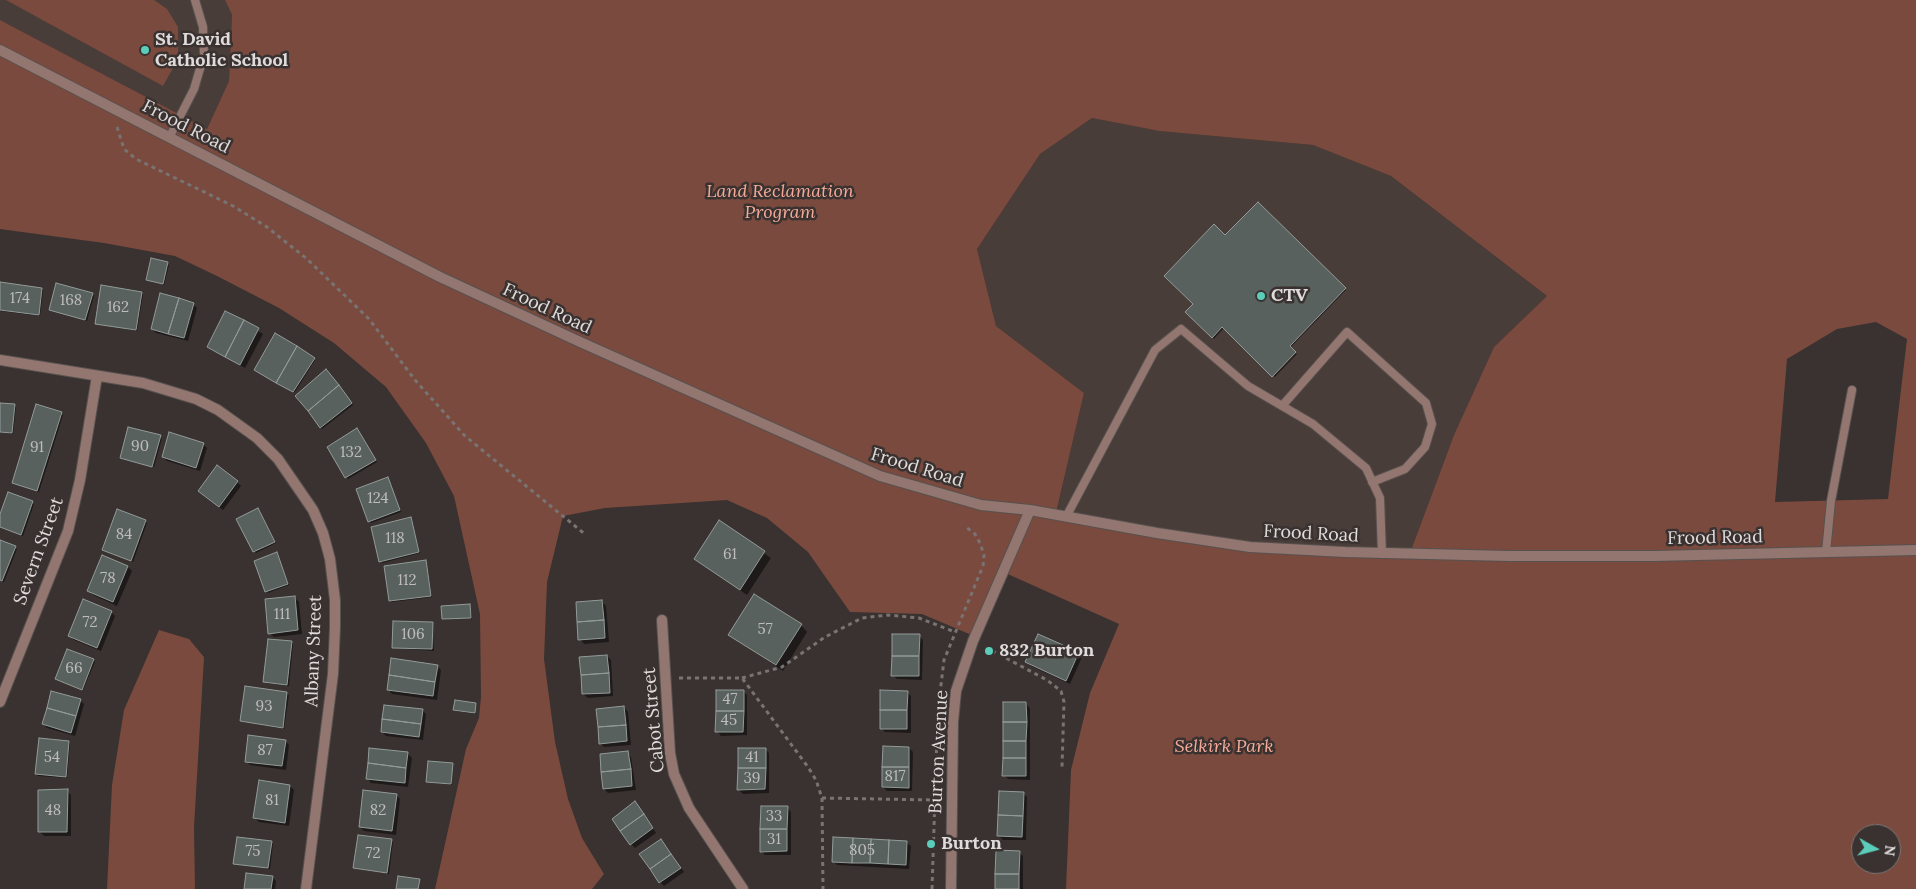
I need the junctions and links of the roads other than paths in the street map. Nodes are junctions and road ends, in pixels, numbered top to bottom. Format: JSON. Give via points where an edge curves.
{"nodes":[{"id":1,"x":195,"y":0,"type":"edge"},
{"id":2,"x":0,"y":50,"type":"edge"},
{"id":3,"x":170,"y":136,"type":"junction"},
{"id":4,"x":0,"y":360,"type":"edge"},
{"id":5,"x":97,"y":376,"type":"junction"},
{"id":6,"x":1852,"y":390,"type":"dead end"},
{"id":7,"x":1282,"y":406,"type":"junction"},
{"id":8,"x":1372,"y":482,"type":"junction"},
{"id":9,"x":1030,"y":510,"type":"junction"},
{"id":10,"x":1066,"y":517,"type":"junction"},
{"id":11,"x":1916,"y":550,"type":"edge"},
{"id":12,"x":1826,"y":552,"type":"junction"},
{"id":13,"x":1382,"y":554,"type":"junction"},
{"id":14,"x":662,"y":620,"type":"dead end"},
{"id":15,"x":0,"y":702,"type":"edge"},
{"id":16,"x":737,"y":887,"type":"edge"},
{"id":17,"x":306,"y":889,"type":"edge"},
{"id":18,"x":951,"y":889,"type":"edge"}],
"edges":[{"from":1,"to":3,"type":"lane","via":[[203,27],[204,55],[194,89]]},
{"from":2,"to":3,"type":"street","name":"Frood Road"},
{"from":3,"to":9,"type":"street","name":"Frood Road","via":[[440,277],[824,453],[880,476],[981,505]]},
{"from":4,"to":5,"type":"street","name":"Albany Street"},
{"from":5,"to":15,"type":"street","name":"Severn Street","via":[[68,531]]},
{"from":5,"to":17,"type":"street","name":"Albany Street","via":[[171,390],[211,406],[240,424],[287,471],[313,510],[323,533],[335,600],[333,674]]},
{"from":6,"to":12,"type":"lane","via":[[1831,501]]},
{"from":7,"to":8,"type":"lane","via":[[1313,424],[1351,455],[1366,468]]},
{"from":7,"to":8,"type":"lane","via":[[1347,332],[1426,404],[1432,424],[1425,447],[1404,469]]},
{"from":7,"to":10,"type":"lane","via":[[1248,386],[1181,328],[1155,350]]},
{"from":8,"to":13,"type":"lane","via":[[1380,498]]},
{"from":9,"to":10,"type":"street","name":"Frood Road"},
{"from":9,"to":18,"type":"street","name":"Burton Avenue","via":[[973,641],[955,698]]},
{"from":10,"to":13,"type":"street","name":"Frood Road","via":[[1250,547]]},
{"from":11,"to":12,"type":"street","name":"Frood Road"},
{"from":12,"to":13,"type":"street","name":"Frood Road","via":[[1586,556]]},
{"from":14,"to":16,"type":"street","name":"Cabot Street","via":[[674,774],[689,808]]}]}
